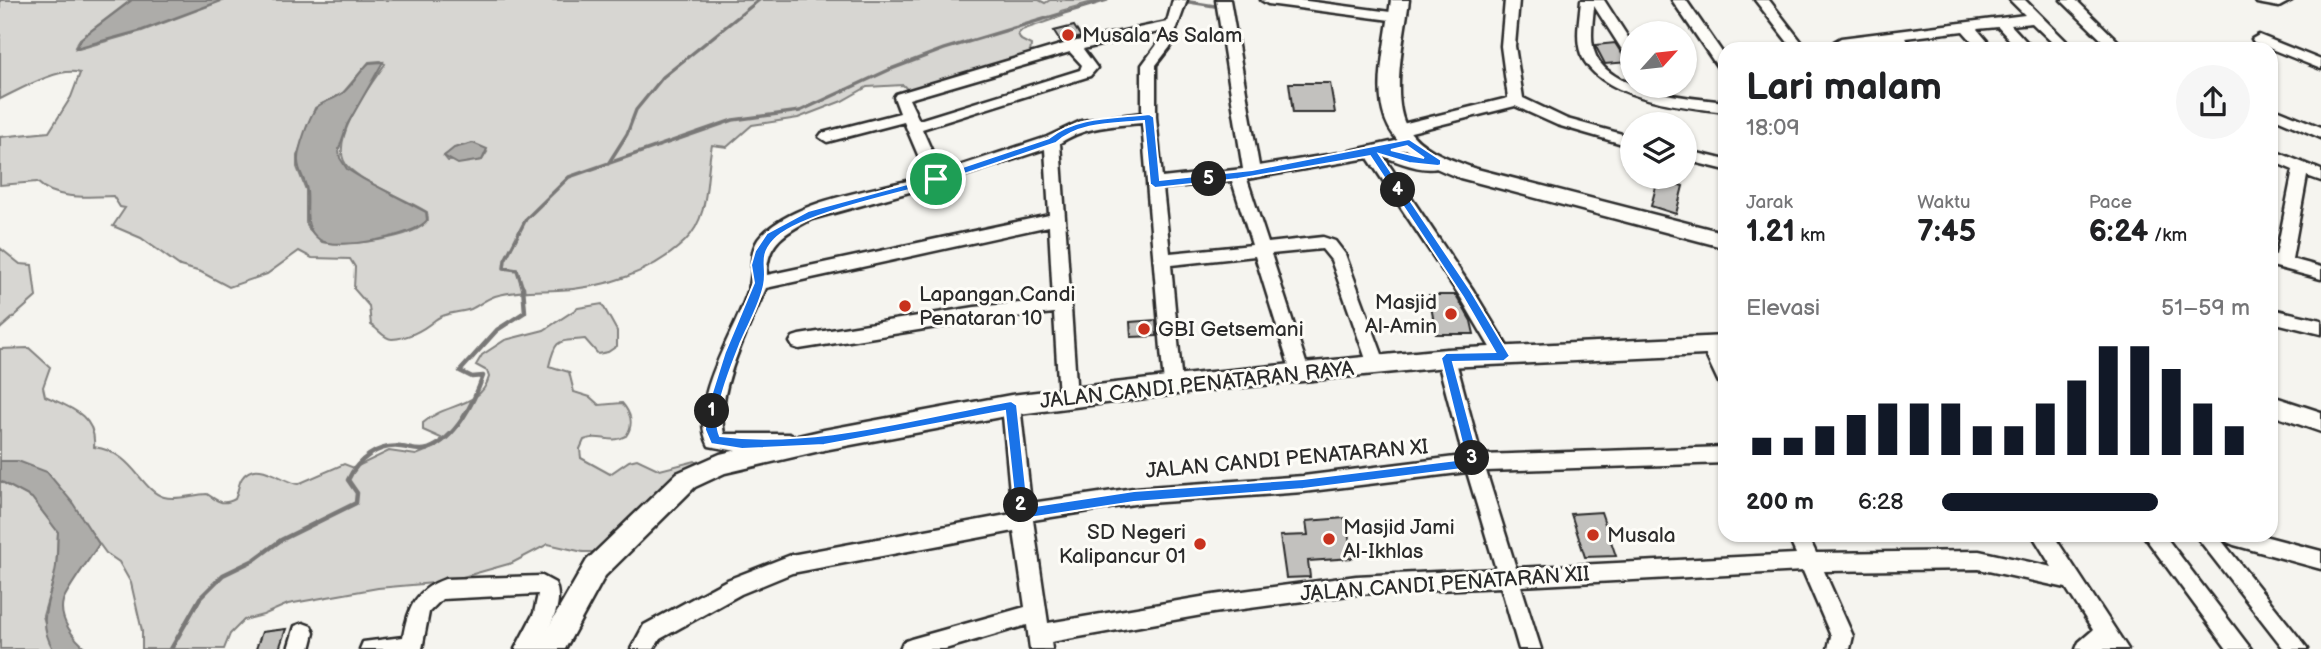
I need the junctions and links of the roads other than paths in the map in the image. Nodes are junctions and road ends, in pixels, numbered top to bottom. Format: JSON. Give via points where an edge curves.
{"nodes":[{"id":1,"x":1268,"y":0,"type":"edge"},
{"id":2,"x":1274,"y":0,"type":"edge"},
{"id":3,"x":1512,"y":0,"type":"edge"},
{"id":4,"x":1588,"y":0,"type":"edge"},
{"id":5,"x":1597,"y":0,"type":"edge"},
{"id":6,"x":1679,"y":0,"type":"edge"},
{"id":7,"x":1762,"y":0,"type":"edge"},
{"id":8,"x":2017,"y":0,"type":"edge"},
{"id":9,"x":2068,"y":0,"type":"edge"},
{"id":10,"x":2262,"y":0,"type":"edge"},
{"id":11,"x":2285,"y":0,"type":"edge"},
{"id":12,"x":1179,"y":2,"type":"edge"},
{"id":13,"x":1223,"y":5,"type":"edge"},
{"id":14,"x":1399,"y":9,"type":"edge"},
{"id":15,"x":2036,"y":18,"type":"junction"},
{"id":16,"x":2000,"y":21,"type":"junction"},
{"id":17,"x":1965,"y":24,"type":"junction"},
{"id":18,"x":1173,"y":25,"type":"junction"},
{"id":19,"x":1898,"y":34,"type":"junction"},
{"id":20,"x":1620,"y":36,"type":"edge"},
{"id":21,"x":2259,"y":38,"type":"dead end"},
{"id":22,"x":1795,"y":42,"type":"edge"},
{"id":23,"x":1841,"y":42,"type":"dead end"},
{"id":24,"x":1903,"y":42,"type":"edge"},
{"id":25,"x":1981,"y":42,"type":"edge"},
{"id":26,"x":2020,"y":42,"type":"edge"},
{"id":27,"x":2060,"y":42,"type":"edge"},
{"id":28,"x":2112,"y":42,"type":"edge"},
{"id":29,"x":2268,"y":42,"type":"edge"},
{"id":30,"x":1072,"y":46,"type":"junction"},
{"id":31,"x":2278,"y":46,"type":"edge"},
{"id":32,"x":1718,"y":57,"type":"edge"},
{"id":33,"x":2321,"y":65,"type":"edge"},
{"id":34,"x":1620,"y":82,"type":"edge"},
{"id":35,"x":1686,"y":98,"type":"edge"},
{"id":36,"x":1516,"y":101,"type":"junction"},
{"id":37,"x":1718,"y":105,"type":"edge"},
{"id":38,"x":2278,"y":115,"type":"edge"},
{"id":39,"x":1149,"y":117,"type":"junction"},
{"id":40,"x":911,"y":122,"type":"junction"},
{"id":41,"x":2321,"y":133,"type":"edge"},
{"id":42,"x":1404,"y":136,"type":"junction"},
{"id":43,"x":828,"y":137,"type":"dead end"},
{"id":44,"x":1620,"y":138,"type":"edge"},
{"id":45,"x":1052,"y":141,"type":"junction"},
{"id":46,"x":1376,"y":151,"type":"junction"},
{"id":47,"x":1697,"y":158,"type":"edge"},
{"id":48,"x":2278,"y":158,"type":"edge"},
{"id":49,"x":1438,"y":163,"type":"junction"},
{"id":50,"x":1718,"y":163,"type":"edge"},
{"id":51,"x":2301,"y":168,"type":"junction"},
{"id":52,"x":1245,"y":174,"type":"junction"},
{"id":53,"x":2321,"y":176,"type":"edge"},
{"id":54,"x":936,"y":179,"type":"junction"},
{"id":55,"x":1155,"y":184,"type":"junction"},
{"id":56,"x":1056,"y":219,"type":"junction"},
{"id":57,"x":1718,"y":239,"type":"edge"},
{"id":58,"x":1262,"y":250,"type":"junction"},
{"id":59,"x":2278,"y":257,"type":"edge"},
{"id":60,"x":1161,"y":260,"type":"junction"},
{"id":61,"x":2278,"y":261,"type":"edge"},
{"id":62,"x":2321,"y":273,"type":"edge"},
{"id":63,"x":759,"y":283,"type":"junction"},
{"id":64,"x":1060,"y":306,"type":"junction"},
{"id":65,"x":2278,"y":317,"type":"edge"},
{"id":66,"x":2321,"y":327,"type":"edge"},
{"id":67,"x":799,"y":342,"type":"dead end"},
{"id":68,"x":1718,"y":346,"type":"edge"},
{"id":69,"x":1504,"y":356,"type":"junction"},
{"id":70,"x":1446,"y":358,"type":"junction"},
{"id":71,"x":1377,"y":365,"type":"junction"},
{"id":72,"x":1300,"y":373,"type":"junction"},
{"id":73,"x":1173,"y":385,"type":"junction"},
{"id":74,"x":1068,"y":398,"type":"junction"},
{"id":75,"x":1011,"y":405,"type":"junction"},
{"id":76,"x":2278,"y":408,"type":"edge"},
{"id":77,"x":2321,"y":422,"type":"edge"},
{"id":78,"x":824,"y":440,"type":"junction"},
{"id":79,"x":1718,"y":455,"type":"edge"},
{"id":80,"x":1474,"y":463,"type":"junction"},
{"id":81,"x":1023,"y":517,"type":"junction"},
{"id":82,"x":1801,"y":542,"type":"edge"},
{"id":83,"x":2047,"y":542,"type":"edge"},
{"id":84,"x":2159,"y":542,"type":"edge"},
{"id":85,"x":2211,"y":542,"type":"edge"},
{"id":86,"x":2256,"y":542,"type":"edge"},
{"id":87,"x":2321,"y":560,"type":"edge"},
{"id":88,"x":1812,"y":562,"type":"junction"},
{"id":89,"x":1508,"y":579,"type":"junction"},
{"id":90,"x":2069,"y":580,"type":"junction"},
{"id":91,"x":1039,"y":632,"type":"edge"},
{"id":92,"x":2111,"y":641,"type":"edge"},
{"id":93,"x":411,"y":648,"type":"edge"},
{"id":94,"x":371,"y":649,"type":"edge"},
{"id":95,"x":526,"y":649,"type":"edge"},
{"id":96,"x":550,"y":649,"type":"edge"},
{"id":97,"x":642,"y":649,"type":"edge"},
{"id":98,"x":911,"y":649,"type":"edge"},
{"id":99,"x":1530,"y":649,"type":"edge"},
{"id":100,"x":1839,"y":649,"type":"edge"},
{"id":101,"x":2087,"y":649,"type":"edge"},
{"id":102,"x":2241,"y":649,"type":"edge"},
{"id":103,"x":2297,"y":649,"type":"edge"}],
"edges":[{"from":1,"to":2,"type":"street"},
{"from":2,"to":14,"type":"street"},
{"from":3,"to":36,"type":"street","via":[[1508,46]]},
{"from":4,"to":34,"type":"street","via":[[1586,47],[1592,62]]},
{"from":5,"to":20,"type":"street"},
{"from":6,"to":32,"type":"street"},
{"from":7,"to":22,"type":"street"},
{"from":8,"to":15,"type":"street"},
{"from":9,"to":28,"type":"street"},
{"from":10,"to":11,"type":"street"},
{"from":12,"to":18,"type":"street"},
{"from":13,"to":52,"type":"street"},
{"from":14,"to":42,"type":"main road","via":[[1391,115]]},
{"from":15,"to":16,"type":"street"},
{"from":15,"to":27,"type":"street"},
{"from":16,"to":17,"type":"street"},
{"from":16,"to":26,"type":"street"},
{"from":17,"to":19,"type":"street"},
{"from":17,"to":25,"type":"street"},
{"from":18,"to":30,"type":"street"},
{"from":18,"to":39,"type":"street","via":[[1149,65]]},
{"from":19,"to":23,"type":"street"},
{"from":19,"to":24,"type":"street"},
{"from":21,"to":29,"type":"street"},
{"from":30,"to":40,"type":"street","via":[[901,97]]},
{"from":30,"to":40,"type":"street","via":[[1089,64],[1085,73]]},
{"from":31,"to":33,"type":"street"},
{"from":35,"to":37,"type":"street"},
{"from":36,"to":42,"type":"street"},
{"from":36,"to":44,"type":"street","via":[[1562,122]]},
{"from":38,"to":41,"type":"street"},
{"from":39,"to":45,"type":"street","via":[[1084,124],[1063,131]]},
{"from":39,"to":55,"type":"street"},
{"from":40,"to":43,"type":"street"},
{"from":40,"to":54,"type":"street"},
{"from":42,"to":46,"type":"street"},
{"from":42,"to":49,"type":"main road"},
{"from":45,"to":54,"type":"street"},
{"from":45,"to":56,"type":"street"},
{"from":46,"to":49,"type":"street"},
{"from":46,"to":52,"type":"street"},
{"from":46,"to":69,"type":"street"},
{"from":47,"to":50,"type":"street"},
{"from":48,"to":51,"type":"street"},
{"from":49,"to":57,"type":"main road"},
{"from":51,"to":53,"type":"street"},
{"from":51,"to":59,"type":"street"},
{"from":52,"to":55,"type":"street"},
{"from":52,"to":58,"type":"street"},
{"from":54,"to":63,"type":"street","via":[[790,223],[771,235],[761,251]]},
{"from":55,"to":60,"type":"street"},
{"from":56,"to":63,"type":"street"},
{"from":56,"to":64,"type":"street"},
{"from":58,"to":60,"type":"street"},
{"from":58,"to":71,"type":"street","via":[[1329,245],[1339,258]]},
{"from":58,"to":72,"type":"street"},
{"from":60,"to":73,"type":"street"},
{"from":61,"to":62,"type":"street"},
{"from":63,"to":78,"type":"street","via":[[731,352],[712,412],[711,430],[716,441],[729,444]]},
{"from":64,"to":67,"type":"street","via":[[975,314]]},
{"from":64,"to":74,"type":"street"},
{"from":65,"to":66,"type":"street"},
{"from":68,"to":69,"type":"main road","name":"JALAN CANDI PENATARAN RAYA"},
{"from":69,"to":70,"type":"main road","name":"JALAN CANDI PENATARAN RAYA"},
{"from":70,"to":71,"type":"main road","name":"JALAN CANDI PENATARAN RAYA"},
{"from":70,"to":80,"type":"street"},
{"from":71,"to":72,"type":"main road","name":"JALAN CANDI PENATARAN RAYA"},
{"from":72,"to":73,"type":"main road","name":"JALAN CANDI PENATARAN RAYA"},
{"from":73,"to":74,"type":"main road","name":"JALAN CANDI PENATARAN RAYA"},
{"from":74,"to":75,"type":"main road","name":"JALAN CANDI PENATARAN RAYA"},
{"from":75,"to":78,"type":"main road","name":"JALAN CANDI PENATARAN RAYA"},
{"from":75,"to":81,"type":"street"},
{"from":76,"to":77,"type":"main road"},
{"from":78,"to":96,"type":"main road","name":"JALAN CANDI PENATARAN RAYA","via":[[720,464],[686,480],[596,568]]},
{"from":79,"to":80,"type":"street","name":"JALAN CANDI PENATARAN XI"},
{"from":80,"to":81,"type":"street","name":"JALAN CANDI PENATARAN XI","via":[[1303,484],[1134,496]]},
{"from":80,"to":89,"type":"street"},
{"from":81,"to":91,"type":"street"},
{"from":81,"to":97,"type":"street","name":"JALAN CANDI PENATARAN XI","via":[[791,564],[734,587],[652,632]]},
{"from":82,"to":88,"type":"street"},
{"from":83,"to":90,"type":"street"},
{"from":84,"to":102,"type":"street"},
{"from":85,"to":103,"type":"street"},
{"from":86,"to":87,"type":"street"},
{"from":88,"to":89,"type":"street","name":"JALAN CANDI PENATARAN XII"},
{"from":88,"to":90,"type":"street","name":"JALAN CANDI PENATARAN XII","via":[[1979,560]]},
{"from":88,"to":100,"type":"street","via":[[1842,636]]},
{"from":89,"to":91,"type":"street","name":"JALAN CANDI PENATARAN XII","via":[[1356,585]]},
{"from":89,"to":99,"type":"street"},
{"from":90,"to":92,"type":"street"},
{"from":91,"to":98,"type":"street","name":"JALAN CANDI PENATARAN XII"},
{"from":92,"to":101,"type":"street"},
{"from":93,"to":94,"type":"street"},
{"from":93,"to":95,"type":"street","via":[[421,602],[431,593],[445,588],[542,585],[549,598]]}]}
